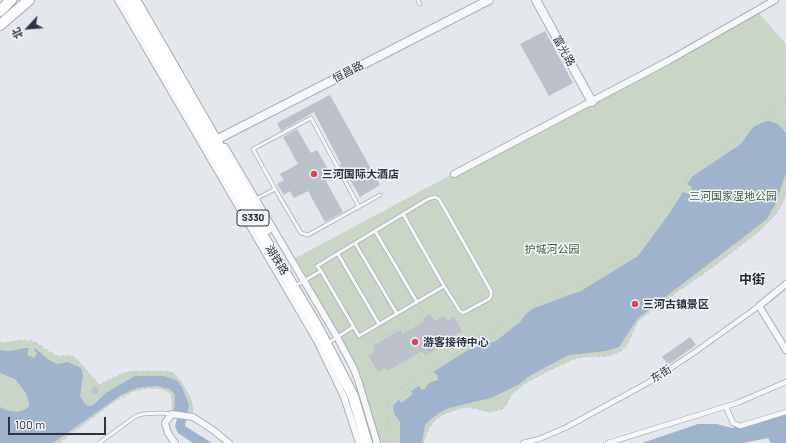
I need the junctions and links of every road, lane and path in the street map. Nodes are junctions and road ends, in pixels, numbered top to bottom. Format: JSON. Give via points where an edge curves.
{"nodes":[{"id":1,"x":11,"y":0,"type":"edge"},
{"id":2,"x":29,"y":0,"type":"edge"},
{"id":3,"x":118,"y":0,"type":"edge"},
{"id":4,"x":125,"y":0,"type":"edge"},
{"id":5,"x":135,"y":0,"type":"edge"},
{"id":6,"x":140,"y":0,"type":"edge"},
{"id":7,"x":418,"y":0,"type":"edge"},
{"id":8,"x":489,"y":0,"type":"edge"},
{"id":9,"x":536,"y":0,"type":"edge"},
{"id":10,"x":775,"y":0,"type":"edge"},
{"id":11,"x":420,"y":4,"type":"dead end"},
{"id":12,"x":0,"y":12,"type":"edge"},
{"id":13,"x":0,"y":25,"type":"edge"},
{"id":14,"x":786,"y":98,"type":"edge"},
{"id":15,"x":592,"y":102,"type":"junction"},
{"id":16,"x":768,"y":113,"type":"junction"},
{"id":17,"x":786,"y":125,"type":"edge"},
{"id":18,"x":215,"y":141,"type":"junction"},
{"id":19,"x":454,"y":174,"type":"dead end"},
{"id":20,"x":275,"y":189,"type":"junction"},
{"id":21,"x":786,"y":189,"type":"edge"},
{"id":22,"x":380,"y":195,"type":"dead end"},
{"id":23,"x":254,"y":200,"type":"junction"},
{"id":24,"x":359,"y":207,"type":"junction"},
{"id":25,"x":403,"y":214,"type":"junction"},
{"id":26,"x":375,"y":231,"type":"junction"},
{"id":27,"x":354,"y":243,"type":"junction"},
{"id":28,"x":338,"y":254,"type":"junction"},
{"id":29,"x":321,"y":271,"type":"junction"},
{"id":30,"x":299,"y":284,"type":"junction"},
{"id":31,"x":786,"y":284,"type":"edge"},
{"id":32,"x":444,"y":286,"type":"junction"},
{"id":33,"x":416,"y":302,"type":"junction"},
{"id":34,"x":760,"y":306,"type":"junction"},
{"id":35,"x":397,"y":314,"type":"junction"},
{"id":36,"x":379,"y":324,"type":"junction"},
{"id":37,"x":403,"y":325,"type":"junction"},
{"id":38,"x":353,"y":327,"type":"junction"},
{"id":39,"x":366,"y":332,"type":"junction"},
{"id":40,"x":386,"y":335,"type":"junction"},
{"id":41,"x":331,"y":341,"type":"junction"},
{"id":42,"x":0,"y":343,"type":"edge"},
{"id":43,"x":786,"y":350,"type":"edge"},
{"id":44,"x":428,"y":371,"type":"junction"},
{"id":45,"x":412,"y":381,"type":"junction"},
{"id":46,"x":786,"y":382,"type":"edge"},
{"id":47,"x":726,"y":407,"type":"junction"},
{"id":48,"x":786,"y":412,"type":"edge"},
{"id":49,"x":172,"y":414,"type":"junction"},
{"id":50,"x":192,"y":417,"type":"junction"},
{"id":51,"x":59,"y":443,"type":"edge"},
{"id":52,"x":99,"y":443,"type":"edge"},
{"id":53,"x":175,"y":443,"type":"edge"},
{"id":54,"x":229,"y":443,"type":"edge"},
{"id":55,"x":359,"y":443,"type":"edge"},
{"id":56,"x":367,"y":443,"type":"edge"},
{"id":57,"x":372,"y":443,"type":"edge"},
{"id":58,"x":377,"y":443,"type":"edge"},
{"id":59,"x":391,"y":443,"type":"edge"},
{"id":60,"x":423,"y":443,"type":"edge"},
{"id":61,"x":523,"y":443,"type":"edge"},
{"id":62,"x":608,"y":443,"type":"edge"}],
"edges":[{"from":1,"to":12,"type":"main road"},
{"from":2,"to":13,"type":"main road"},
{"from":3,"to":55,"type":"street","via":[[317,342],[344,397]]},
{"from":4,"to":18,"type":"main road","name":"湖铁路","number":"S330"},
{"from":5,"to":18,"type":"main road","name":"湖铁路","number":"S330"},
{"from":6,"to":18,"type":"street"},
{"from":7,"to":11,"type":"lane"},
{"from":8,"to":18,"type":"street","name":"恒昌路"},
{"from":9,"to":15,"type":"street","name":"富光路"},
{"from":10,"to":15,"type":"street"},
{"from":14,"to":16,"type":"path"},
{"from":15,"to":19,"type":"street"},
{"from":16,"to":17,"type":"path"},
{"from":16,"to":44,"type":"path","via":[[694,170],[629,255],[541,300]]},
{"from":18,"to":23,"type":"main road","name":"湖铁路","number":"S330"},
{"from":18,"to":30,"type":"main road","name":"湖铁路","number":"S330"},
{"from":20,"to":23,"type":"lane"},
{"from":20,"to":24,"type":"lane","via":[[301,233],[306,235]]},
{"from":20,"to":24,"type":"lane","via":[[253,149],[312,118]]},
{"from":21,"to":60,"type":"path","via":[[781,207],[767,224],[638,321],[623,350],[608,356],[574,359],[550,370],[526,382],[512,394],[502,409],[490,412],[468,407],[444,414],[429,428]]},
{"from":22,"to":24,"type":"lane"},
{"from":23,"to":30,"type":"main road","name":"湖铁路","number":"S330"},
{"from":25,"to":26,"type":"lane"},
{"from":25,"to":32,"type":"lane"},
{"from":25,"to":32,"type":"lane","via":[[431,197],[439,199],[491,296],[463,313]]},
{"from":26,"to":27,"type":"lane"},
{"from":26,"to":33,"type":"lane"},
{"from":27,"to":28,"type":"lane"},
{"from":27,"to":35,"type":"lane"},
{"from":28,"to":29,"type":"lane","via":[[317,266]]},
{"from":28,"to":36,"type":"lane"},
{"from":29,"to":30,"type":"lane"},
{"from":29,"to":38,"type":"lane"},
{"from":30,"to":41,"type":"main road","name":"湖铁路","number":"S330"},
{"from":31,"to":34,"type":"street","name":"东街"},
{"from":32,"to":33,"type":"lane"},
{"from":33,"to":35,"type":"lane"},
{"from":33,"to":37,"type":"path","via":[[424,314]]},
{"from":34,"to":43,"type":"street"},
{"from":34,"to":61,"type":"street","name":"东街","via":[[653,380],[566,428]]},
{"from":35,"to":36,"type":"lane"},
{"from":35,"to":37,"type":"path"},
{"from":36,"to":39,"type":"lane"},
{"from":36,"to":40,"type":"path"},
{"from":37,"to":40,"type":"path"},
{"from":37,"to":44,"type":"path"},
{"from":38,"to":39,"type":"lane","via":[[359,336]]},
{"from":38,"to":41,"type":"lane"},
{"from":39,"to":40,"type":"path","via":[[372,343]]},
{"from":40,"to":45,"type":"path"},
{"from":41,"to":56,"type":"main road","name":"湖铁路","number":"S330","via":[[353,396]]},
{"from":41,"to":57,"type":"main road","name":"湖铁路","number":"S330","via":[[355,385]]},
{"from":41,"to":58,"type":"street","via":[[359,383]]},
{"from":42,"to":50,"type":"path","via":[[30,340],[55,356],[73,356],[100,385],[133,371],[168,371],[176,375],[191,399]]},
{"from":44,"to":45,"type":"path"},
{"from":45,"to":59,"type":"path","via":[[394,393],[390,399],[387,409]]},
{"from":46,"to":47,"type":"street"},
{"from":47,"to":48,"type":"street","via":[[734,424],[740,426]]},
{"from":47,"to":62,"type":"street"},
{"from":49,"to":50,"type":"street"},
{"from":49,"to":51,"type":"path","via":[[170,393],[158,388],[141,389],[119,398]]},
{"from":49,"to":52,"type":"lane","via":[[136,416]]},
{"from":49,"to":53,"type":"street","via":[[165,423]]},
{"from":50,"to":54,"type":"street"}]}
